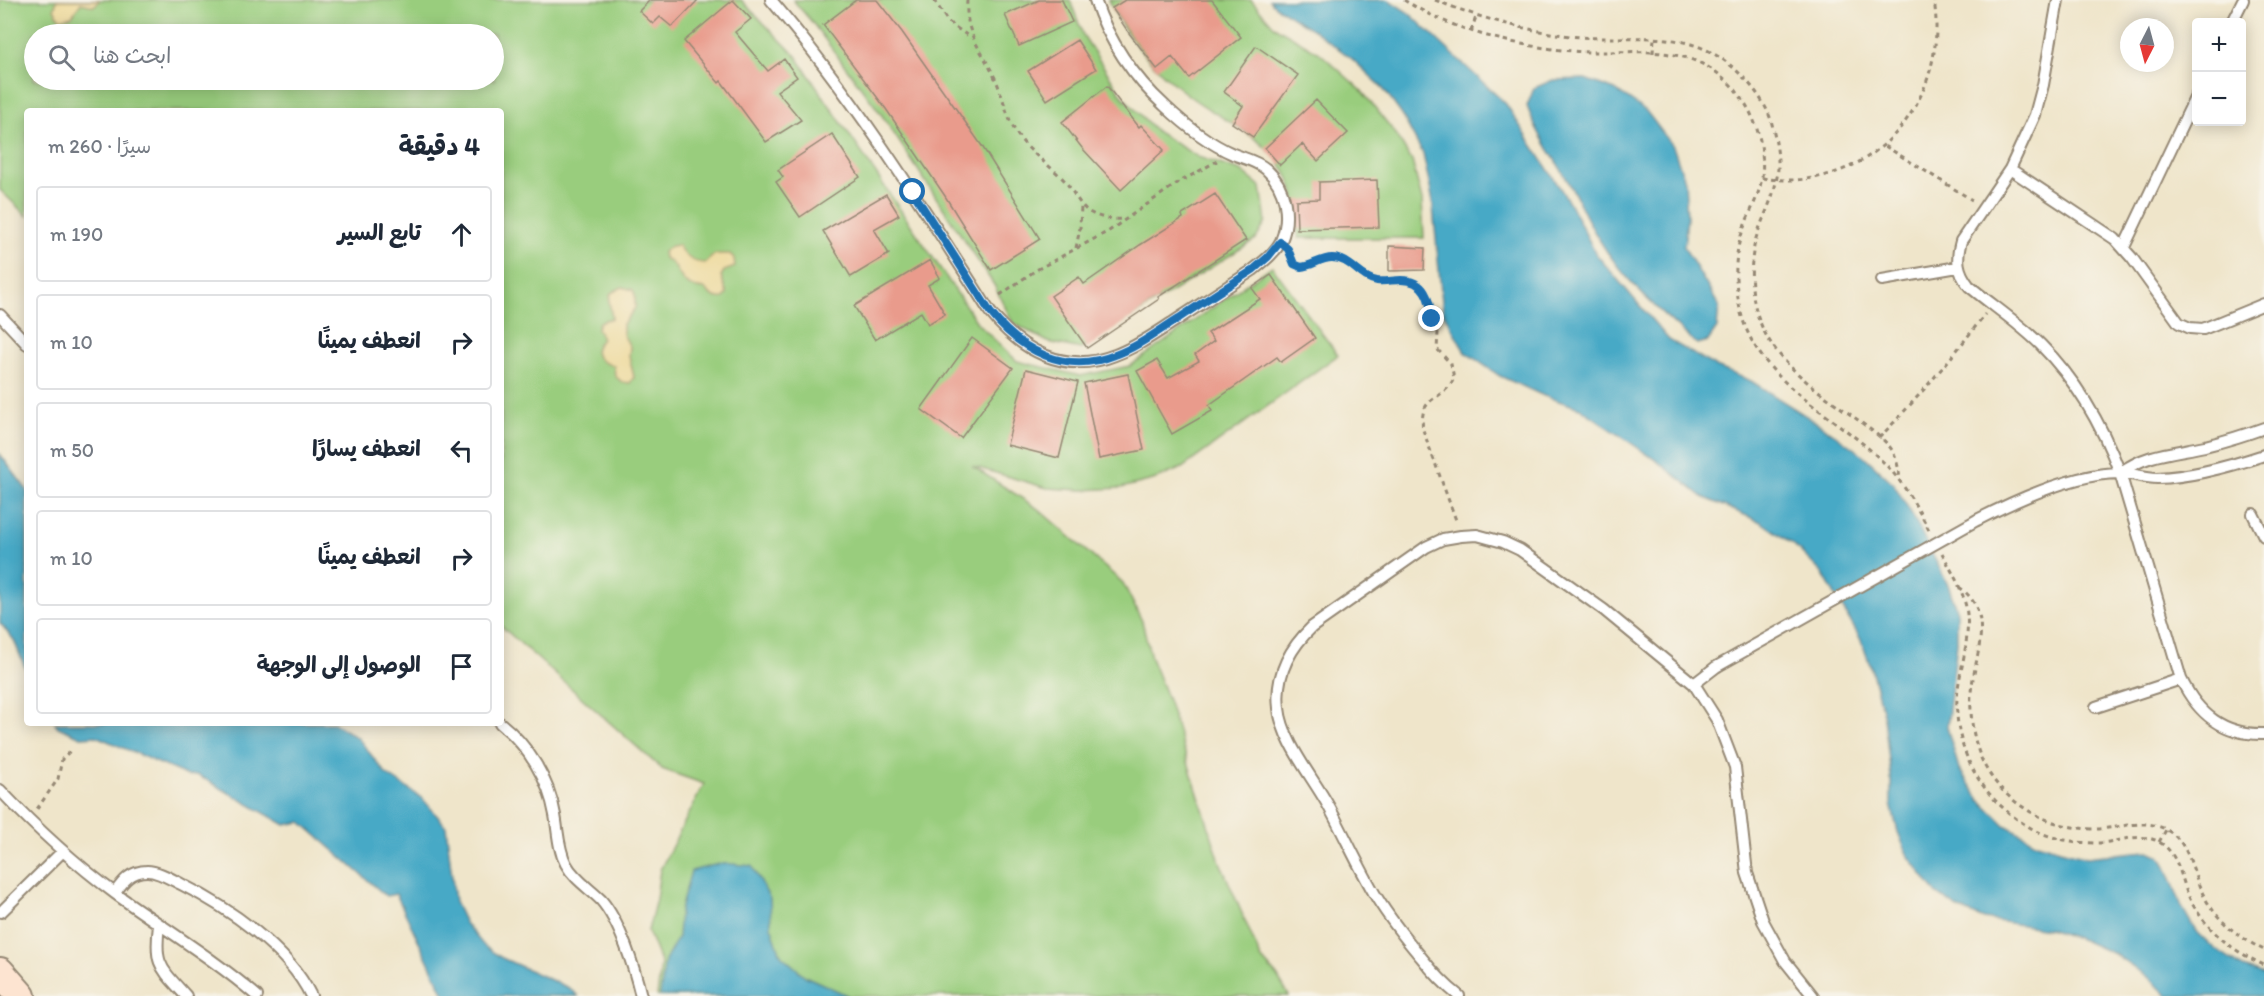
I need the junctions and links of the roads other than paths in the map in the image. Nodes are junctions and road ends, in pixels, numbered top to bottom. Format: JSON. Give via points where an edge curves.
{"nodes":[{"id":1,"x":771,"y":0,"type":"edge"},
{"id":2,"x":1095,"y":0,"type":"edge"},
{"id":3,"x":2058,"y":0,"type":"edge"},
{"id":4,"x":2243,"y":0,"type":"edge"},
{"id":5,"x":2234,"y":18,"type":"edge"},
{"id":6,"x":2192,"y":104,"type":"edge"},
{"id":7,"x":2010,"y":170,"type":"junction"},
{"id":8,"x":2124,"y":248,"type":"junction"},
{"id":9,"x":1958,"y":267,"type":"junction"},
{"id":10,"x":1882,"y":280,"type":"dead end"},
{"id":11,"x":2264,"y":304,"type":"edge"},
{"id":12,"x":0,"y":315,"type":"edge"},
{"id":13,"x":24,"y":341,"type":"edge"},
{"id":14,"x":2264,"y":428,"type":"edge"},
{"id":15,"x":2264,"y":455,"type":"edge"},
{"id":16,"x":2120,"y":473,"type":"junction"},
{"id":17,"x":2253,"y":514,"type":"dead end"},
{"id":18,"x":2264,"y":536,"type":"edge"},
{"id":19,"x":2181,"y":679,"type":"junction"},
{"id":20,"x":1694,"y":684,"type":"junction"},
{"id":21,"x":2096,"y":707,"type":"dead end"},
{"id":22,"x":503,"y":726,"type":"edge"},
{"id":23,"x":2264,"y":734,"type":"edge"},
{"id":24,"x":0,"y":790,"type":"edge"},
{"id":25,"x":62,"y":852,"type":"junction"},
{"id":26,"x":115,"y":893,"type":"junction"},
{"id":27,"x":1,"y":912,"type":"edge"},
{"id":28,"x":159,"y":925,"type":"junction"},
{"id":29,"x":0,"y":972,"type":"edge"},
{"id":30,"x":21,"y":996,"type":"edge"},
{"id":31,"x":186,"y":996,"type":"edge"},
{"id":32,"x":257,"y":996,"type":"edge"},
{"id":33,"x":311,"y":996,"type":"edge"},
{"id":34,"x":641,"y":996,"type":"edge"},
{"id":35,"x":1459,"y":996,"type":"edge"},
{"id":36,"x":1813,"y":996,"type":"edge"}],
"edges":[{"from":1,"to":2,"type":"lane","via":[[856,109],[1004,330],[1044,356],[1090,361],[1135,346],[1253,270],[1280,242],[1286,223],[1286,203],[1266,169],[1231,153],[1165,106],[1115,44]]},
{"from":3,"to":7,"type":"lane","via":[[2035,115]]},
{"from":4,"to":5,"type":"lane"},
{"from":6,"to":8,"type":"lane"},
{"from":7,"to":8,"type":"lane","via":[[2106,231]]},
{"from":7,"to":9,"type":"lane","via":[[1962,241]]},
{"from":8,"to":11,"type":"lane","via":[[2179,322],[2190,328],[2210,327]]},
{"from":9,"to":10,"type":"lane"},
{"from":9,"to":16,"type":"lane","via":[[1969,286],[2040,344],[2061,367],[2096,417]]},
{"from":12,"to":13,"type":"lane"},
{"from":14,"to":16,"type":"lane","via":[[2149,456]]},
{"from":15,"to":16,"type":"lane","via":[[2169,477]]},
{"from":16,"to":19,"type":"lane"},
{"from":16,"to":20,"type":"lane","bridge":true,"via":[[2047,489],[2011,503]]},
{"from":17,"to":18,"type":"lane"},
{"from":19,"to":21,"type":"lane"},
{"from":19,"to":23,"type":"lane","via":[[2202,712],[2218,724]]},
{"from":20,"to":35,"type":"lane","via":[[1604,610],[1520,550],[1490,537],[1461,536],[1426,547],[1299,639],[1287,657],[1278,691],[1279,709],[1290,741],[1376,897],[1410,944]]},
{"from":20,"to":36,"type":"lane","via":[[1717,720],[1735,767],[1747,873],[1763,921],[1785,962]]},
{"from":22,"to":34,"type":"lane","via":[[528,752],[545,781],[566,864],[614,918]]},
{"from":24,"to":25,"type":"lane"},
{"from":25,"to":26,"type":"lane"},
{"from":25,"to":27,"type":"lane"},
{"from":26,"to":28,"type":"lane"},
{"from":26,"to":33,"type":"lane","via":[[134,873],[148,871],[202,895],[274,949],[304,982]]},
{"from":28,"to":31,"type":"lane","via":[[159,964]]},
{"from":28,"to":32,"type":"lane"},
{"from":29,"to":30,"type":"street"}]}
